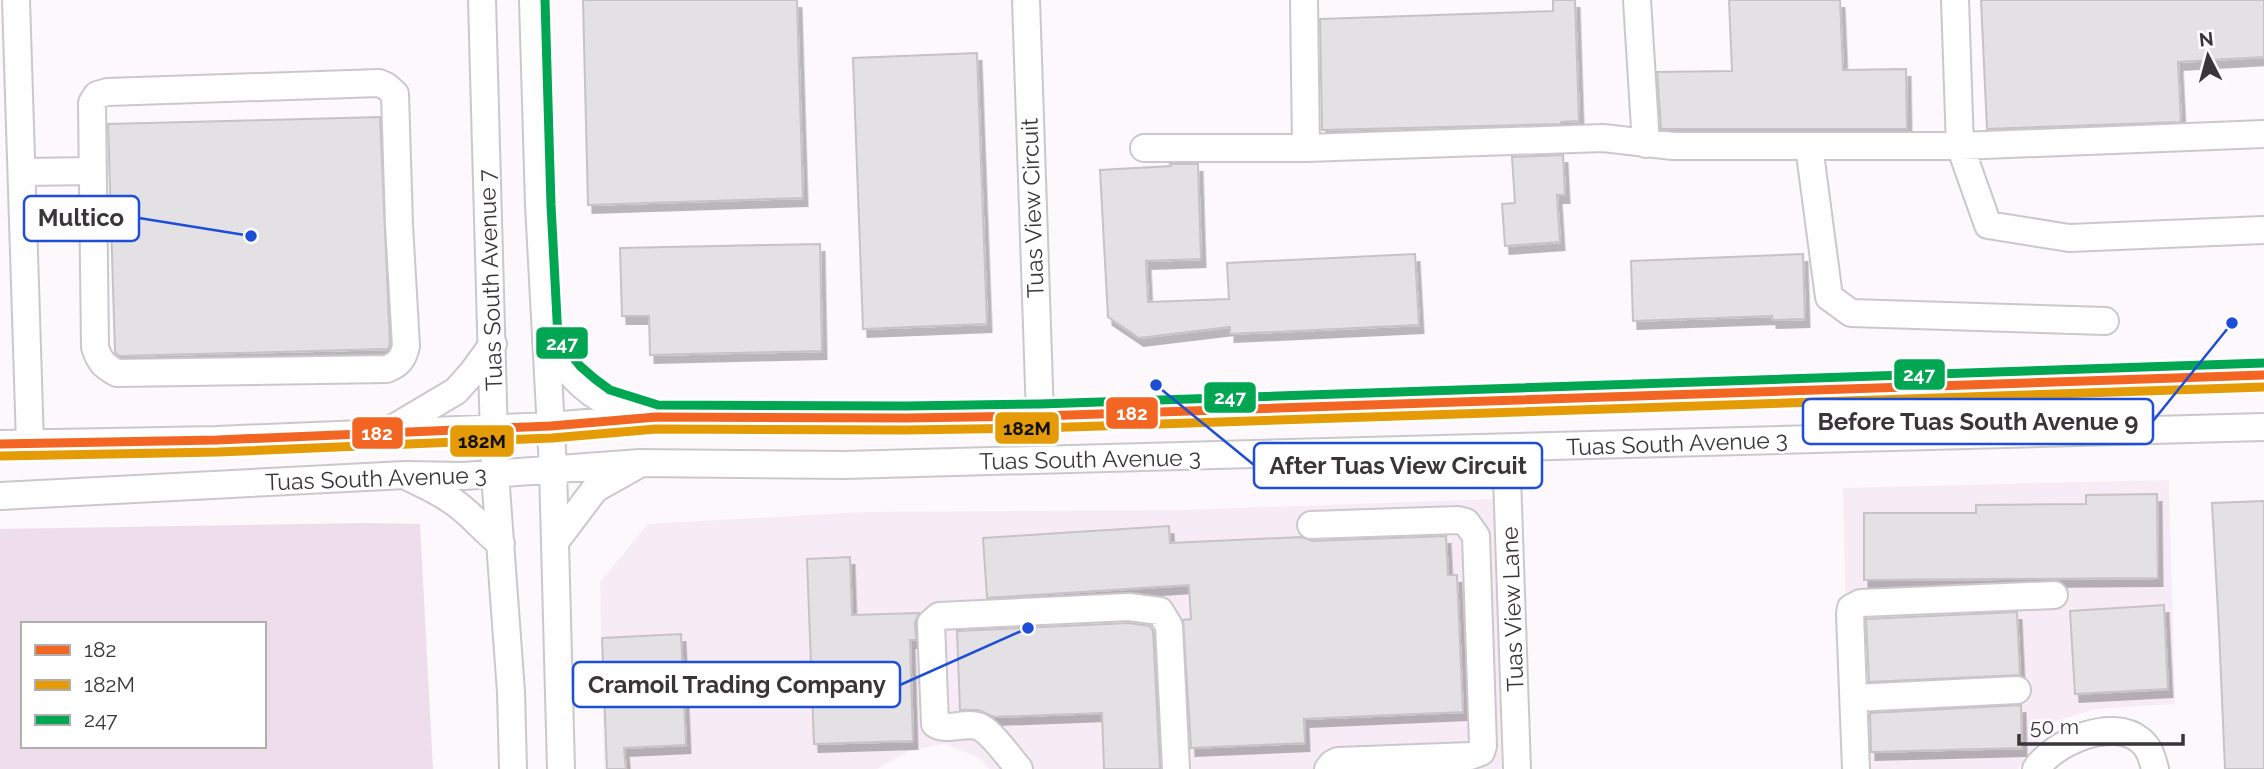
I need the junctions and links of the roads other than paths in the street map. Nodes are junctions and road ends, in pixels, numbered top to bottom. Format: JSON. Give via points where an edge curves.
{"nodes":[{"id":1,"x":16,"y":0,"type":"edge"},
{"id":2,"x":482,"y":0,"type":"edge"},
{"id":3,"x":533,"y":0,"type":"edge"},
{"id":4,"x":1026,"y":0,"type":"edge"},
{"id":5,"x":1304,"y":0,"type":"edge"},
{"id":6,"x":1637,"y":0,"type":"edge"},
{"id":7,"x":1955,"y":0,"type":"edge"},
{"id":8,"x":2264,"y":134,"type":"edge"},
{"id":9,"x":1646,"y":144,"type":"junction"},
{"id":10,"x":1809,"y":146,"type":"junction"},
{"id":11,"x":1960,"y":146,"type":"junction"},
{"id":12,"x":1144,"y":148,"type":"dead end"},
{"id":13,"x":1306,"y":148,"type":"junction"},
{"id":14,"x":93,"y":171,"type":"junction"},
{"id":15,"x":22,"y":172,"type":"junction"},
{"id":16,"x":2264,"y":230,"type":"edge"},
{"id":17,"x":2105,"y":321,"type":"dead end"},
{"id":18,"x":547,"y":343,"type":"junction"},
{"id":19,"x":493,"y":344,"type":"junction"},
{"id":20,"x":2264,"y":375,"type":"edge"},
{"id":21,"x":1040,"y":416,"type":"junction"},
{"id":22,"x":656,"y":417,"type":"junction"},
{"id":23,"x":551,"y":426,"type":"junction"},
{"id":24,"x":494,"y":427,"type":"junction"},
{"id":25,"x":2264,"y":427,"type":"edge"},
{"id":26,"x":387,"y":432,"type":"junction"},
{"id":27,"x":30,"y":443,"type":"junction"},
{"id":28,"x":0,"y":444,"type":"edge"},
{"id":29,"x":1506,"y":448,"type":"junction"},
{"id":30,"x":640,"y":463,"type":"junction"},
{"id":31,"x":553,"y":468,"type":"junction"},
{"id":32,"x":495,"y":474,"type":"junction"},
{"id":33,"x":405,"y":475,"type":"junction"},
{"id":34,"x":0,"y":496,"type":"edge"},
{"id":35,"x":1311,"y":525,"type":"dead end"},
{"id":36,"x":555,"y":542,"type":"junction"},
{"id":37,"x":501,"y":544,"type":"junction"},
{"id":38,"x":2054,"y":596,"type":"dead end"},
{"id":39,"x":2017,"y":690,"type":"dead end"},
{"id":40,"x":1854,"y":698,"type":"junction"},
{"id":41,"x":513,"y":769,"type":"edge"},
{"id":42,"x":561,"y":769,"type":"edge"},
{"id":43,"x":1020,"y":769,"type":"edge"},
{"id":44,"x":1175,"y":769,"type":"edge"},
{"id":45,"x":1328,"y":769,"type":"edge"},
{"id":46,"x":1517,"y":769,"type":"edge"},
{"id":47,"x":1856,"y":769,"type":"edge"},
{"id":48,"x":2036,"y":769,"type":"edge"},
{"id":49,"x":2155,"y":769,"type":"edge"}],
"edges":[{"from":1,"to":15,"type":"street"},
{"from":2,"to":19,"type":"street","name":"Tuas South Avenue 7"},
{"from":3,"to":18,"type":"street"},
{"from":4,"to":21,"type":"street","name":"Tuas View Circuit"},
{"from":5,"to":13,"type":"street"},
{"from":6,"to":9,"type":"street"},
{"from":7,"to":11,"type":"street"},
{"from":8,"to":11,"type":"street"},
{"from":9,"to":10,"type":"street"},
{"from":9,"to":13,"type":"street","via":[[1603,138]]},
{"from":10,"to":11,"type":"street"},
{"from":10,"to":17,"type":"street","via":[[1829,297],[1851,313]]},
{"from":11,"to":16,"type":"street","via":[[1988,225],[2069,238]]},
{"from":12,"to":13,"type":"street"},
{"from":14,"to":14,"type":"street","via":[[95,347],[104,366],[117,373],[387,369],[403,358],[395,94],[386,86],[107,92],[92,103]]},
{"from":14,"to":15,"type":"street"},
{"from":15,"to":27,"type":"street"},
{"from":18,"to":22,"type":"street","via":[[571,374],[596,395]]},
{"from":18,"to":23,"type":"street"},
{"from":19,"to":24,"type":"street","name":"Tuas South Avenue 7"},
{"from":19,"to":26,"type":"street","via":[[456,391]]},
{"from":20,"to":21,"type":"street","name":"Tuas South Avenue 3"},
{"from":21,"to":22,"type":"street","name":"Tuas South Avenue 3"},
{"from":22,"to":23,"type":"street","name":"Tuas South Avenue 3"},
{"from":23,"to":24,"type":"street","name":"Tuas South Avenue 3"},
{"from":23,"to":31,"type":"street"},
{"from":24,"to":26,"type":"street","name":"Tuas South Avenue 3"},
{"from":24,"to":32,"type":"street","name":"Tuas South Avenue 7"},
{"from":25,"to":29,"type":"street","name":"Tuas South Avenue 3"},
{"from":26,"to":27,"type":"street","name":"Tuas South Avenue 3"},
{"from":27,"to":28,"type":"street","name":"Tuas South Avenue 3"},
{"from":29,"to":30,"type":"street","name":"Tuas South Avenue 3","via":[[845,465]]},
{"from":29,"to":46,"type":"street","name":"Tuas View Lane"},
{"from":30,"to":31,"type":"street","name":"Tuas South Avenue 3"},
{"from":30,"to":36,"type":"street","via":[[596,489]]},
{"from":31,"to":32,"type":"street","name":"Tuas South Avenue 3"},
{"from":31,"to":36,"type":"street"},
{"from":32,"to":33,"type":"street","name":"Tuas South Avenue 3"},
{"from":32,"to":37,"type":"street","name":"Tuas South Avenue 7"},
{"from":33,"to":34,"type":"street","name":"Tuas South Avenue 3"},
{"from":33,"to":37,"type":"street","via":[[463,509]]},
{"from":35,"to":45,"type":"street","via":[[1458,520],[1466,522],[1476,536],[1481,752],[1338,761]]},
{"from":36,"to":42,"type":"street"},
{"from":37,"to":41,"type":"street","name":"Tuas South Avenue 7"},
{"from":38,"to":40,"type":"street","via":[[1856,605],[1850,614]]},
{"from":39,"to":40,"type":"street"},
{"from":40,"to":47,"type":"street"},
{"from":43,"to":44,"type":"street","via":[[981,728],[935,724],[931,623],[939,616],[1129,607],[1160,611],[1169,626]]},
{"from":48,"to":49,"type":"street","via":[[2066,743],[2097,732],[2122,731],[2151,752]]}]}
